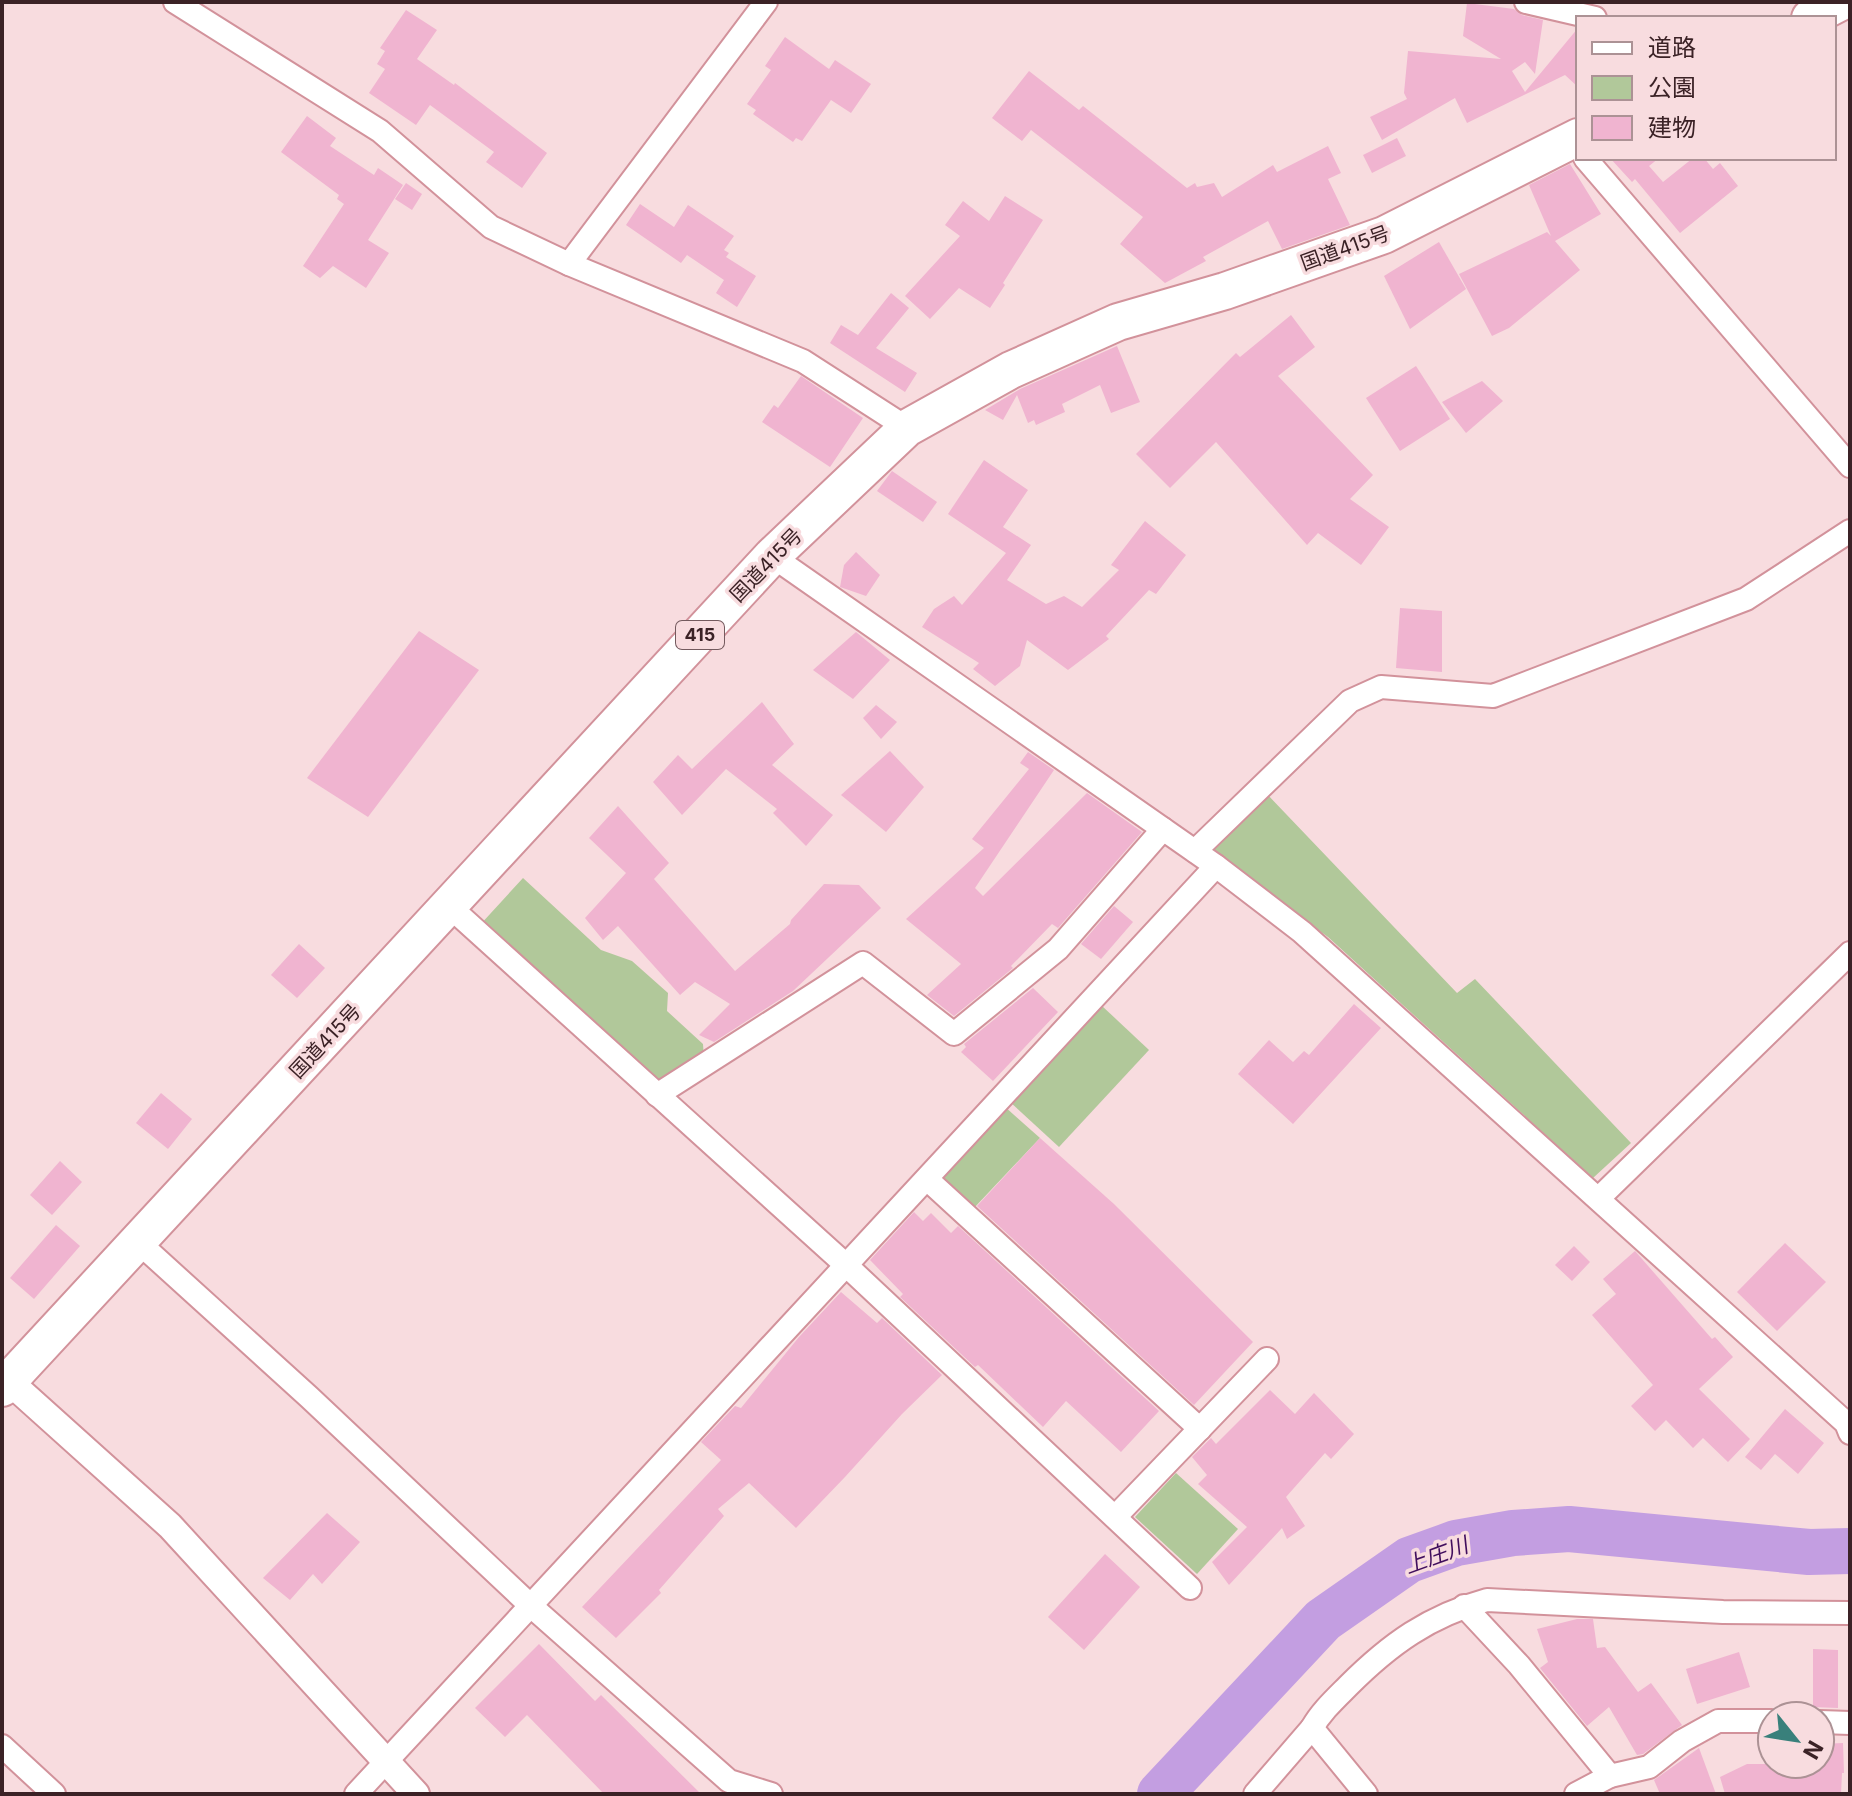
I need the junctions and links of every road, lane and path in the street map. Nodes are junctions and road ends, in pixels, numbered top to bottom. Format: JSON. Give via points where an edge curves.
{"nodes":[{"id":1,"x":766,"y":2,"type":"edge"},
{"id":2,"x":1526,"y":2,"type":"edge"},
{"id":3,"x":1841,"y":2,"type":"edge"},
{"id":4,"x":183,"y":4,"type":"edge"},
{"id":5,"x":1586,"y":16,"type":"edge"},
{"id":6,"x":1814,"y":16,"type":"edge"},
{"id":7,"x":1576,"y":148,"type":"edge"},
{"id":8,"x":1589,"y":160,"type":"edge"},
{"id":9,"x":569,"y":264,"type":"junction"},
{"id":10,"x":907,"y":428,"type":"junction"},
{"id":11,"x":1850,"y":466,"type":"edge"},
{"id":12,"x":1850,"y":531,"type":"edge"},
{"id":13,"x":772,"y":556,"type":"junction"},
{"id":14,"x":1163,"y":829,"type":"junction"},
{"id":15,"x":1195,"y":851,"type":"junction"},
{"id":16,"x":1216,"y":866,"type":"junction"},
{"id":17,"x":449,"y":906,"type":"junction"},
{"id":18,"x":1850,"y":953,"type":"edge"},
{"id":19,"x":657,"y":1095,"type":"junction"},
{"id":20,"x":928,"y":1180,"type":"junction"},
{"id":21,"x":1599,"y":1198,"type":"junction"},
{"id":22,"x":137,"y":1241,"type":"junction"},
{"id":23,"x":847,"y":1266,"type":"junction"},
{"id":24,"x":1267,"y":1359,"type":"dead end"},
{"id":25,"x":4,"y":1382,"type":"edge"},
{"id":26,"x":1200,"y":1429,"type":"junction"},
{"id":27,"x":1850,"y":1433,"type":"edge"},
{"id":28,"x":1115,"y":1517,"type":"junction"},
{"id":29,"x":1190,"y":1588,"type":"dead end"},
{"id":30,"x":531,"y":1606,"type":"junction"},
{"id":31,"x":1464,"y":1606,"type":"junction"},
{"id":32,"x":1850,"y":1613,"type":"edge"},
{"id":33,"x":1756,"y":1721,"type":"edge"},
{"id":34,"x":1312,"y":1728,"type":"junction"},
{"id":35,"x":2,"y":1746,"type":"edge"},
{"id":36,"x":385,"y":1762,"type":"junction"},
{"id":37,"x":1610,"y":1776,"type":"junction"},
{"id":38,"x":54,"y":1794,"type":"edge"},
{"id":39,"x":356,"y":1794,"type":"edge"},
{"id":40,"x":416,"y":1794,"type":"edge"},
{"id":41,"x":771,"y":1794,"type":"edge"},
{"id":42,"x":1255,"y":1794,"type":"edge"},
{"id":43,"x":1366,"y":1794,"type":"edge"},
{"id":44,"x":1576,"y":1794,"type":"edge"}],
"edges":[{"from":1,"to":9,"type":"street"},
{"from":2,"to":5,"type":"street"},
{"from":3,"to":6,"type":"highway"},
{"from":4,"to":9,"type":"street","via":[[380,131],[491,227]]},
{"from":7,"to":10,"type":"highway","name":"国道415号","number":"415","via":[[1384,235],[1118,322],[1011,370]]},
{"from":8,"to":11,"type":"street"},
{"from":9,"to":10,"type":"street","via":[[803,361]]},
{"from":10,"to":13,"type":"highway","name":"国道415号","number":"415"},
{"from":12,"to":15,"type":"street","via":[[1746,599],[1493,696],[1381,687],[1350,701]]},
{"from":13,"to":14,"type":"street"},
{"from":13,"to":17,"type":"highway","name":"国道415号","number":"415"},
{"from":14,"to":15,"type":"street"},
{"from":14,"to":19,"type":"street","via":[[1058,949],[954,1034],[863,963]]},
{"from":15,"to":16,"type":"street"},
{"from":16,"to":20,"type":"street"},
{"from":16,"to":21,"type":"street","via":[[1361,983]]},
{"from":17,"to":19,"type":"street"},
{"from":17,"to":22,"type":"highway","name":"国道415号","number":"415"},
{"from":18,"to":21,"type":"street"},
{"from":19,"to":23,"type":"street"},
{"from":20,"to":23,"type":"street"},
{"from":20,"to":26,"type":"street"},
{"from":21,"to":27,"type":"street","via":[[1846,1423]]},
{"from":22,"to":25,"type":"highway","name":"国道415号","number":"415"},
{"from":22,"to":30,"type":"street"},
{"from":23,"to":28,"type":"street"},
{"from":23,"to":30,"type":"street"},
{"from":24,"to":26,"type":"street"},
{"from":25,"to":36,"type":"street","via":[[170,1526]]},
{"from":26,"to":28,"type":"street"},
{"from":28,"to":29,"type":"street"},
{"from":30,"to":36,"type":"street"},
{"from":30,"to":41,"type":"street","via":[[729,1781]]},
{"from":31,"to":32,"type":"street","via":[[1515,1600]]},
{"from":31,"to":34,"type":"street","via":[[1415,1629],[1379,1655]]},
{"from":31,"to":37,"type":"street"},
{"from":33,"to":37,"type":"street","via":[[1718,1721],[1649,1767]]},
{"from":34,"to":42,"type":"street"},
{"from":34,"to":43,"type":"street"},
{"from":35,"to":38,"type":"street"},
{"from":36,"to":39,"type":"street"},
{"from":36,"to":40,"type":"street"},
{"from":37,"to":44,"type":"street"}]}
